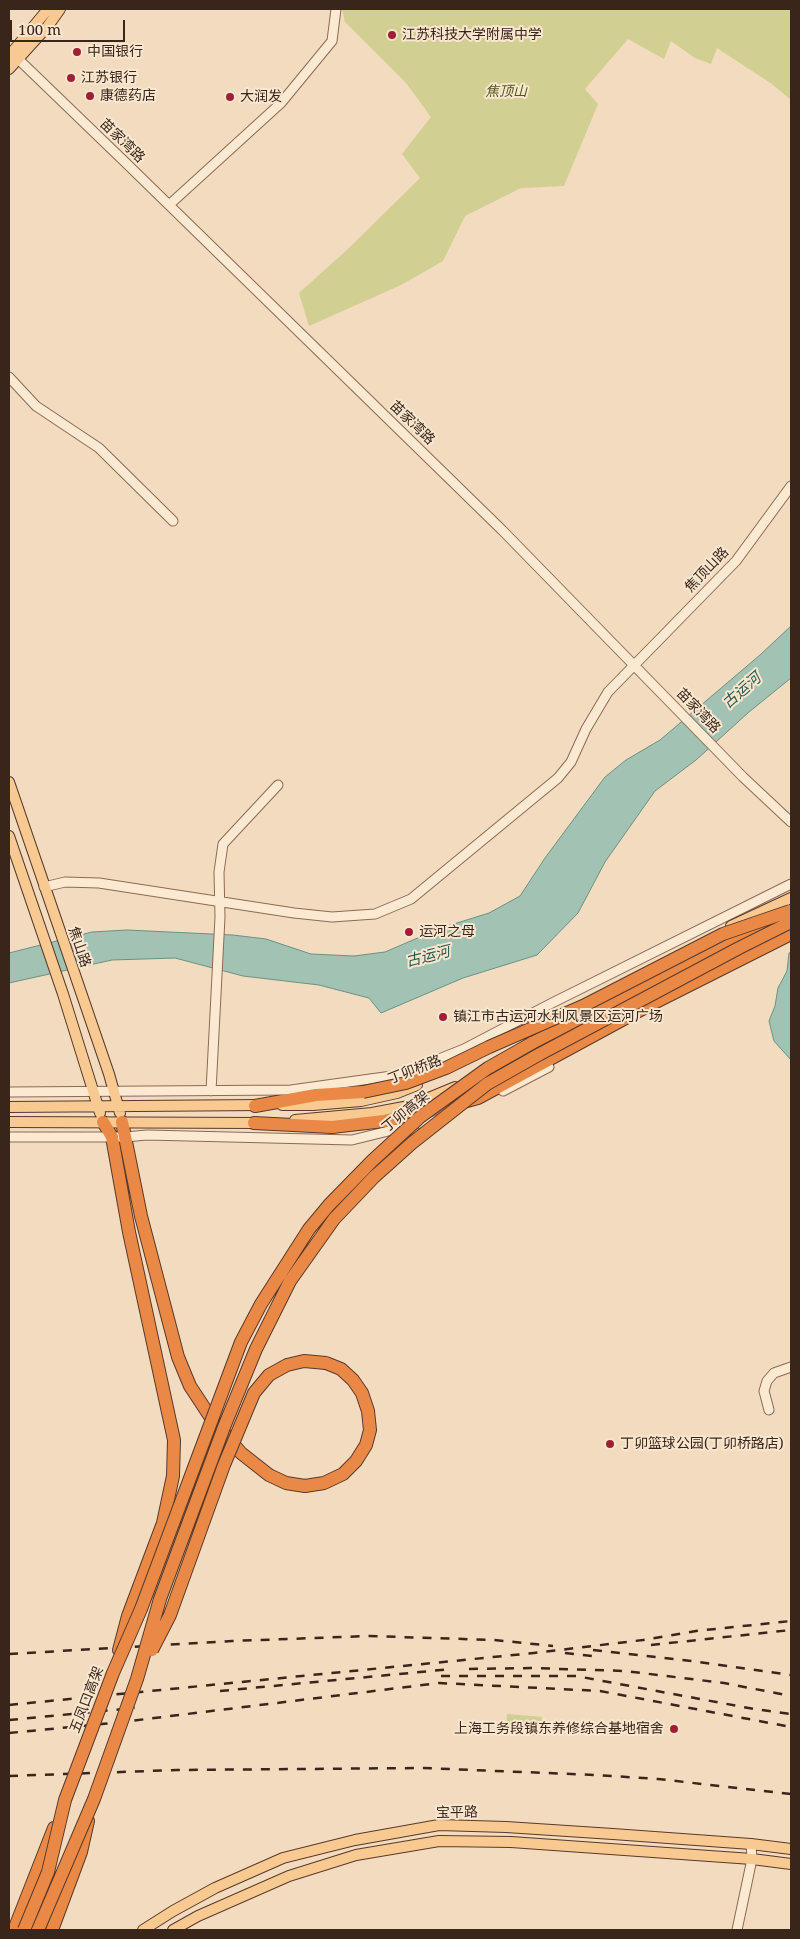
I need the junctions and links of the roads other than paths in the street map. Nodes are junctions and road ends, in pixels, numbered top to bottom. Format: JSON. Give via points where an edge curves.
{"nodes":[{"id":1,"x":48,"y":9,"type":"edge"},
{"id":2,"x":60,"y":9,"type":"edge"},
{"id":3,"x":336,"y":9,"type":"edge"},
{"id":4,"x":12,"y":55,"type":"edge"},
{"id":5,"x":9,"y":69,"type":"edge"},
{"id":6,"x":169,"y":205,"type":"junction"},
{"id":7,"x":9,"y":377,"type":"edge"},
{"id":8,"x":791,"y":486,"type":"edge"},
{"id":9,"x":173,"y":521,"type":"dead end"},
{"id":10,"x":634,"y":665,"type":"junction"},
{"id":11,"x":9,"y":782,"type":"edge"},
{"id":12,"x":278,"y":785,"type":"dead end"},
{"id":13,"x":791,"y":822,"type":"edge"},
{"id":14,"x":9,"y":836,"type":"edge"},
{"id":15,"x":791,"y":884,"type":"edge"},
{"id":16,"x":44,"y":887,"type":"junction"},
{"id":17,"x":791,"y":898,"type":"edge"},
{"id":18,"x":219,"y":901,"type":"junction"},
{"id":19,"x":791,"y":914,"type":"edge"},
{"id":20,"x":791,"y":932,"type":"edge"},
{"id":21,"x":791,"y":939,"type":"edge"},
{"id":22,"x":211,"y":1091,"type":"junction"},
{"id":23,"x":9,"y":1092,"type":"edge"},
{"id":24,"x":95,"y":1092,"type":"junction"},
{"id":25,"x":114,"y":1092,"type":"junction"},
{"id":26,"x":255,"y":1106,"type":"junction"},
{"id":27,"x":9,"y":1107,"type":"edge"},
{"id":28,"x":119,"y":1107,"type":"junction"},
{"id":29,"x":99,"y":1108,"type":"junction"},
{"id":30,"x":9,"y":1122,"type":"edge"},
{"id":31,"x":103,"y":1122,"type":"junction"},
{"id":32,"x":122,"y":1122,"type":"junction"},
{"id":33,"x":254,"y":1123,"type":"junction"},
{"id":34,"x":112,"y":1136,"type":"junction"},
{"id":35,"x":9,"y":1137,"type":"edge"},
{"id":36,"x":125,"y":1137,"type":"junction"},
{"id":37,"x":791,"y":1367,"type":"edge"},
{"id":38,"x":769,"y":1410,"type":"dead end"},
{"id":39,"x":187,"y":1483,"type":"joint"},
{"id":40,"x":113,"y":1673,"type":"junction"},
{"id":41,"x":137,"y":1679,"type":"junction"},
{"id":42,"x":66,"y":1800,"type":"junction"},
{"id":43,"x":94,"y":1800,"type":"junction"},
{"id":44,"x":751,"y":1844,"type":"junction"},
{"id":45,"x":791,"y":1849,"type":"edge"},
{"id":46,"x":752,"y":1859,"type":"junction"},
{"id":47,"x":791,"y":1864,"type":"edge"},
{"id":48,"x":14,"y":1930,"type":"edge"},
{"id":49,"x":24,"y":1930,"type":"edge"},
{"id":50,"x":38,"y":1930,"type":"edge"},
{"id":51,"x":52,"y":1930,"type":"edge"},
{"id":52,"x":143,"y":1930,"type":"edge"},
{"id":53,"x":173,"y":1930,"type":"edge"},
{"id":54,"x":737,"y":1930,"type":"edge"}],
"edges":[{"from":1,"to":4,"type":"main road"},
{"from":2,"to":4,"type":"main road","via":[[48,26]]},
{"from":3,"to":6,"type":"street","via":[[332,41],[281,103]]},
{"from":4,"to":5,"type":"main road"},
{"from":4,"to":6,"type":"street","name":"苗家湾路"},
{"from":6,"to":10,"type":"street","name":"苗家湾路","via":[[502,530]]},
{"from":7,"to":9,"type":"street","via":[[36,406],[99,448]]},
{"from":8,"to":10,"type":"street","name":"焦顶山路","via":[[736,561]]},
{"from":10,"to":13,"type":"street","name":"苗家湾路"},
{"from":10,"to":18,"type":"street","name":"焦顶山路","via":[[608,692],[571,762],[558,778],[411,899],[375,914],[332,917]]},
{"from":11,"to":16,"type":"main road","name":"焦山路"},
{"from":12,"to":18,"type":"street","via":[[223,844]]},
{"from":14,"to":24,"type":"main road"},
{"from":15,"to":22,"type":"street","via":[[464,1049],[399,1075],[291,1090]]},
{"from":16,"to":18,"type":"street","name":"焦顶山路","via":[[65,882],[99,883]]},
{"from":16,"to":25,"type":"main road","name":"焦山路"},
{"from":17,"to":26,"type":"main road","name":"丁卯桥路","via":[[676,952],[462,1066],[397,1093],[361,1101]]},
{"from":18,"to":22,"type":"street"},
{"from":19,"to":26,"type":"highway","bridge":true,"via":[[724,934],[583,1006],[446,1068],[363,1092],[316,1095]]},
{"from":19,"to":39,"type":"highway","name":"丁卯高架","bridge":true,"via":[[488,1068],[420,1118],[349,1183],[309,1229],[261,1304],[241,1342]]},
{"from":19,"to":41,"type":"highway","name":"丁卯高架","bridge":true,"via":[[740,948],[487,1084],[433,1125],[374,1177],[334,1219],[290,1282],[248,1366],[160,1598]]},
{"from":20,"to":33,"type":"main road","via":[[536,1051],[409,1106],[372,1113]]},
{"from":20,"to":33,"type":"highway","bridge":true,"via":[[478,1098],[384,1121],[332,1127]]},
{"from":21,"to":36,"type":"street","via":[[718,974],[517,1084],[444,1117],[352,1140]]},
{"from":22,"to":25,"type":"street"},
{"from":23,"to":24,"type":"street"},
{"from":24,"to":25,"type":"street"},
{"from":24,"to":29,"type":"main road"},
{"from":25,"to":28,"type":"main road","name":"焦山路"},
{"from":26,"to":28,"type":"main road","name":"丁卯桥路"},
{"from":27,"to":29,"type":"main road","name":"丁卯桥路"},
{"from":28,"to":29,"type":"main road","name":"丁卯桥路"},
{"from":28,"to":32,"type":"main road","name":"焦山路"},
{"from":29,"to":31,"type":"main road"},
{"from":30,"to":31,"type":"main road"},
{"from":31,"to":32,"type":"main road"},
{"from":31,"to":34,"type":"highway"},
{"from":32,"to":33,"type":"main road"},
{"from":32,"to":36,"type":"highway"},
{"from":34,"to":35,"type":"street"},
{"from":34,"to":36,"type":"street"},
{"from":34,"to":40,"type":"highway","bridge":true,"via":[[129,1232],[174,1440],[173,1476],[163,1523],[128,1616]]},
{"from":36,"to":41,"type":"highway","bridge":true,"via":[[141,1216],[178,1357],[190,1386],[211,1418],[241,1454],[269,1476],[286,1484],[306,1486],[324,1483],[343,1474],[356,1461],[366,1445],[370,1430],[362,1393],[341,1369],[326,1363],[304,1361],[287,1365],[269,1375],[254,1393],[224,1465],[170,1614]]},
{"from":37,"to":38,"type":"street","via":[[774,1374],[767,1381],[764,1391]]},
{"from":39,"to":40,"type":"highway","name":"五凤口高架","bridge":true,"via":[[141,1609]]},
{"from":40,"to":42,"type":"highway","name":"五凤口高架","bridge":true},
{"from":41,"to":43,"type":"highway","bridge":true},
{"from":42,"to":48,"type":"highway","bridge":true},
{"from":42,"to":49,"type":"highway","name":"五凤口高架","bridge":true,"via":[[48,1872]]},
{"from":43,"to":50,"type":"highway","bridge":true},
{"from":43,"to":51,"type":"highway","bridge":true,"via":[[81,1852]]},
{"from":44,"to":45,"type":"main road","name":"宝平路"},
{"from":44,"to":46,"type":"street"},
{"from":44,"to":52,"type":"main road","name":"宝平路","via":[[439,1825],[354,1840],[283,1858],[215,1888]]},
{"from":46,"to":47,"type":"main road","name":"宝平路"},
{"from":46,"to":53,"type":"main road","name":"宝平路","via":[[511,1842],[439,1841],[356,1855],[289,1876]]},
{"from":46,"to":54,"type":"street"}]}
